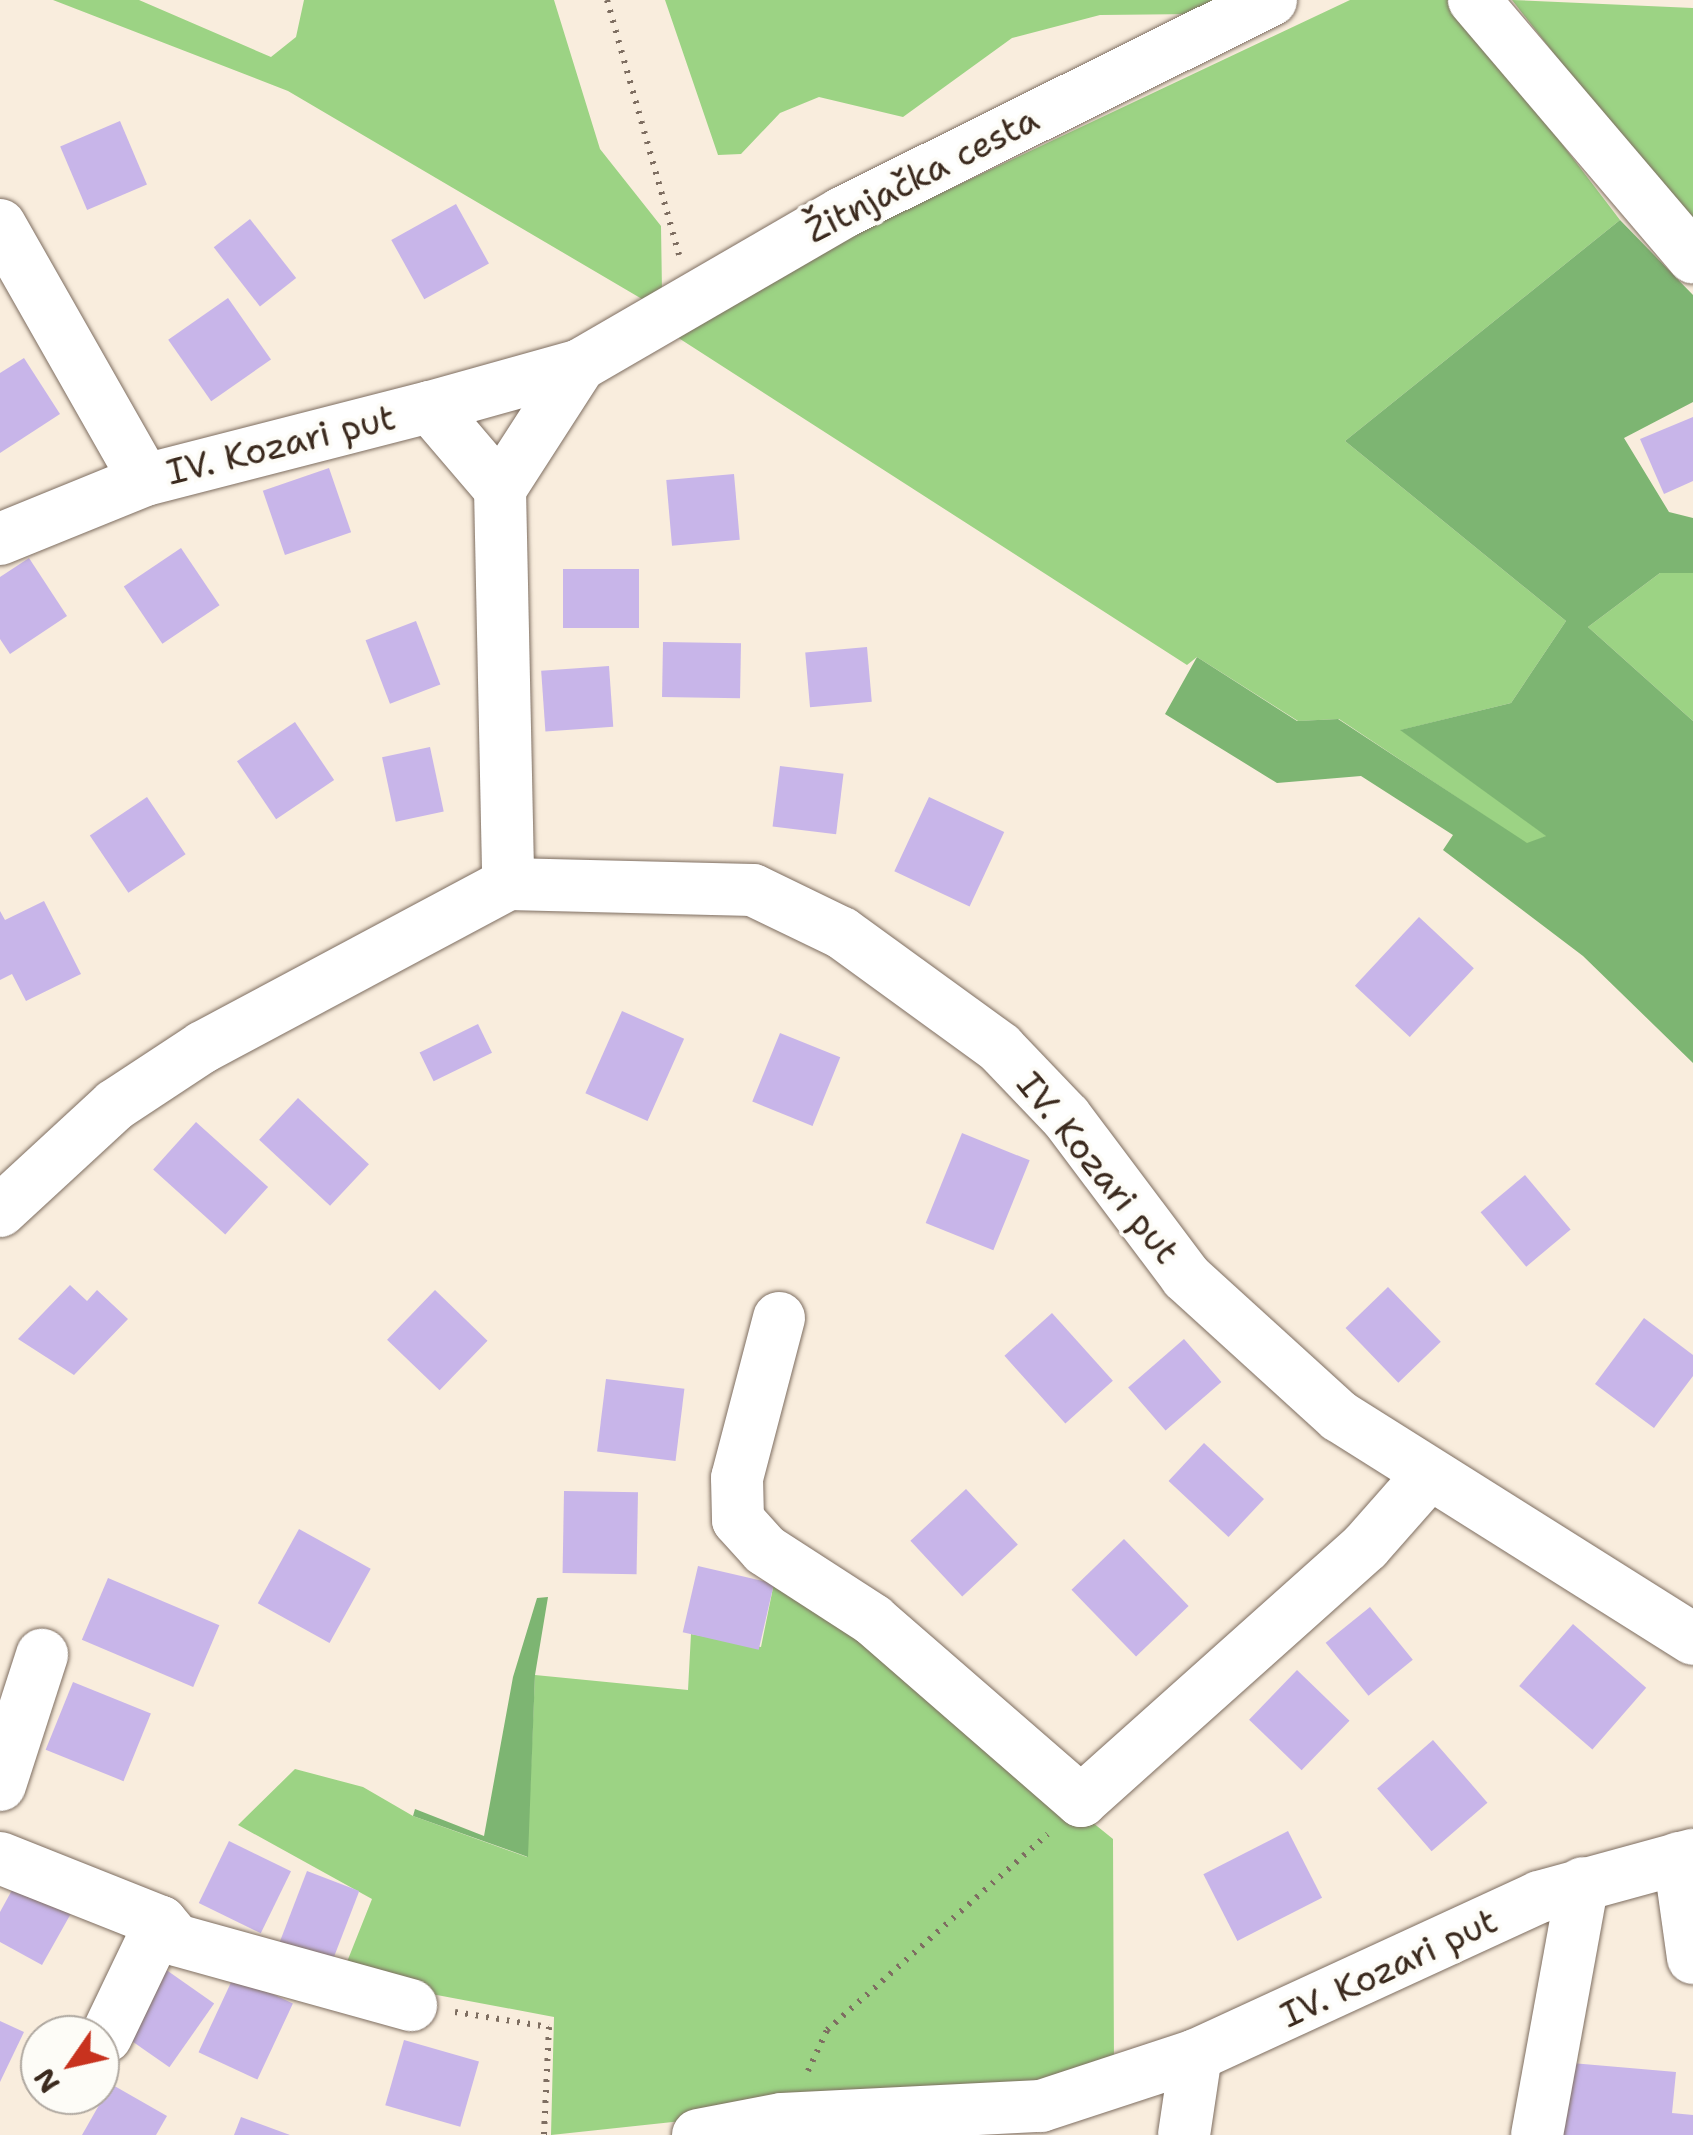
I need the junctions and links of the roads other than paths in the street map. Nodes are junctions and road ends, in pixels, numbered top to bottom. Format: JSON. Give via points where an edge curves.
{"nodes":[{"id":1,"x":1271,"y":0,"type":"edge"},
{"id":2,"x":1474,"y":0,"type":"edge"},
{"id":3,"x":0,"y":225,"type":"edge"},
{"id":4,"x":1693,"y":257,"type":"edge"},
{"id":5,"x":580,"y":364,"type":"junction"},
{"id":6,"x":430,"y":407,"type":"junction"},
{"id":7,"x":145,"y":480,"type":"junction"},
{"id":8,"x":500,"y":490,"type":"junction"},
{"id":9,"x":0,"y":538,"type":"edge"},
{"id":10,"x":508,"y":884,"type":"junction"},
{"id":11,"x":0,"y":1210,"type":"edge"},
{"id":12,"x":779,"y":1318,"type":"dead end"},
{"id":13,"x":1426,"y":1478,"type":"junction"},
{"id":14,"x":1693,"y":1639,"type":"edge"},
{"id":15,"x":42,"y":1654,"type":"dead end"},
{"id":16,"x":0,"y":1785,"type":"edge"},
{"id":17,"x":1686,"y":1856,"type":"edge"},
{"id":18,"x":0,"y":1858,"type":"edge"},
{"id":19,"x":1583,"y":1883,"type":"junction"},
{"id":20,"x":161,"y":1922,"type":"junction"},
{"id":21,"x":1693,"y":1958,"type":"edge"},
{"id":22,"x":411,"y":2005,"type":"road end"},
{"id":23,"x":117,"y":2015,"type":"edge"},
{"id":24,"x":1196,"y":2055,"type":"junction"},
{"id":25,"x":698,"y":2135,"type":"edge"},
{"id":26,"x":1184,"y":2135,"type":"edge"},
{"id":27,"x":1538,"y":2135,"type":"edge"}],
"edges":[{"from":1,"to":5,"type":"street","name":"Žitnjačka cesta","via":[[697,292]]},
{"from":2,"to":4,"type":"street"},
{"from":3,"to":7,"type":"street"},
{"from":5,"to":6,"type":"street"},
{"from":5,"to":8,"type":"street"},
{"from":6,"to":7,"type":"street","name":"IV. Kozari put"},
{"from":6,"to":8,"type":"street","name":"IV. Kozari put"},
{"from":7,"to":9,"type":"street","name":"IV. Kozari put"},
{"from":8,"to":10,"type":"street"},
{"from":10,"to":11,"type":"street","name":"IV. Kozari put","via":[[203,1047],[115,1105]]},
{"from":10,"to":13,"type":"street","name":"IV. Kozari put","via":[[715,884],[752,890],[842,933],[1000,1048],[1066,1117],[1210,1302],[1260,1352]]},
{"from":12,"to":13,"type":"street","via":[[737,1478],[738,1520],[765,1550],[873,1620],[1081,1801],[1366,1546]]},
{"from":13,"to":14,"type":"street","name":"IV. Kozari put"},
{"from":15,"to":16,"type":"street"},
{"from":17,"to":19,"type":"street","name":"IV. Kozari put"},
{"from":17,"to":21,"type":"street","name":"IV. Kozari put"},
{"from":18,"to":20,"type":"street"},
{"from":19,"to":24,"type":"street","name":"IV. Kozari put"},
{"from":19,"to":27,"type":"street"},
{"from":20,"to":22,"type":"street","via":[[176,1940]]},
{"from":20,"to":23,"type":"street"},
{"from":24,"to":25,"type":"street","name":"IV. Kozari put","via":[[1041,2106],[804,2118]]},
{"from":24,"to":26,"type":"street"}]}
